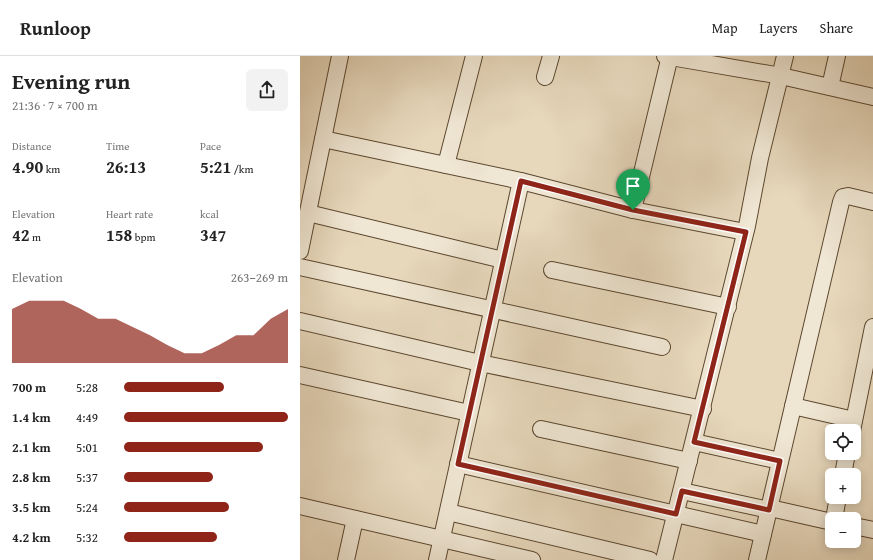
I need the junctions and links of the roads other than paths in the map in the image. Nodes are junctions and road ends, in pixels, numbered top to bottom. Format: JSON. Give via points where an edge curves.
{"nodes":[{"id":1,"x":340,"y":56,"type":"edge"},
{"id":2,"x":474,"y":56,"type":"edge"},
{"id":3,"x":551,"y":56,"type":"edge"},
{"id":4,"x":785,"y":56,"type":"edge"},
{"id":5,"x":837,"y":56,"type":"edge"},
{"id":6,"x":668,"y":57,"type":"edge"},
{"id":7,"x":781,"y":76,"type":"junction"},
{"id":8,"x":545,"y":77,"type":"dead end"},
{"id":9,"x":830,"y":87,"type":"junction"},
{"id":10,"x":873,"y":97,"type":"edge"},
{"id":11,"x":323,"y":139,"type":"junction"},
{"id":12,"x":446,"y":165,"type":"junction"},
{"id":13,"x":521,"y":181,"type":"junction"},
{"id":14,"x":872,"y":198,"type":"edge"},
{"id":15,"x":633,"y":210,"type":"junction"},
{"id":16,"x":308,"y":213,"type":"junction"},
{"id":17,"x":746,"y":232,"type":"junction"},
{"id":18,"x":300,"y":251,"type":"edge"},
{"id":19,"x":503,"y":260,"type":"junction"},
{"id":20,"x":300,"y":268,"type":"edge"},
{"id":21,"x":552,"y":270,"type":"dead end"},
{"id":22,"x":728,"y":307,"type":"junction"},
{"id":23,"x":492,"y":310,"type":"junction"},
{"id":24,"x":300,"y":321,"type":"edge"},
{"id":25,"x":873,"y":327,"type":"edge"},
{"id":26,"x":662,"y":347,"type":"dead end"},
{"id":27,"x":480,"y":363,"type":"junction"},
{"id":28,"x":300,"y":375,"type":"edge"},
{"id":29,"x":793,"y":406,"type":"junction"},
{"id":30,"x":703,"y":409,"type":"junction"},
{"id":31,"x":469,"y":413,"type":"junction"},
{"id":32,"x":847,"y":424,"type":"edge"},
{"id":33,"x":853,"y":424,"type":"edge"},
{"id":34,"x":541,"y":428,"type":"dead end"},
{"id":35,"x":694,"y":442,"type":"junction"},
{"id":36,"x":689,"y":461,"type":"junction"},
{"id":37,"x":780,"y":461,"type":"junction"},
{"id":38,"x":458,"y":464,"type":"junction"},
{"id":39,"x":682,"y":491,"type":"junction"},
{"id":40,"x":300,"y":506,"type":"edge"},
{"id":41,"x":769,"y":509,"type":"junction"},
{"id":42,"x":448,"y":512,"type":"junction"},
{"id":43,"x":676,"y":514,"type":"junction"},
{"id":44,"x":355,"y":519,"type":"junction"},
{"id":45,"x":825,"y":521,"type":"edge"},
{"id":46,"x":861,"y":527,"type":"edge"},
{"id":47,"x":873,"y":530,"type":"edge"},
{"id":48,"x":763,"y":534,"type":"junction"},
{"id":49,"x":442,"y":540,"type":"junction"},
{"id":50,"x":500,"y":556,"type":"edge"},
{"id":51,"x":346,"y":560,"type":"edge"},
{"id":52,"x":437,"y":560,"type":"edge"},
{"id":53,"x":532,"y":560,"type":"edge"},
{"id":54,"x":650,"y":560,"type":"edge"},
{"id":55,"x":664,"y":560,"type":"edge"},
{"id":56,"x":757,"y":560,"type":"edge"}],
"edges":[{"from":1,"to":11,"type":"street"},
{"from":2,"to":12,"type":"street"},
{"from":3,"to":8,"type":"street"},
{"from":4,"to":7,"type":"street"},
{"from":5,"to":9,"type":"street"},
{"from":6,"to":7,"type":"street"},
{"from":6,"to":15,"type":"street"},
{"from":7,"to":9,"type":"street"},
{"from":7,"to":17,"type":"street","via":[[760,158]]},
{"from":9,"to":10,"type":"street"},
{"from":11,"to":12,"type":"street"},
{"from":11,"to":16,"type":"street"},
{"from":12,"to":13,"type":"street"},
{"from":13,"to":15,"type":"street"},
{"from":13,"to":19,"type":"street"},
{"from":14,"to":29,"type":"street","via":[[848,196],[843,197],[841,202]]},
{"from":15,"to":17,"type":"street"},
{"from":16,"to":18,"type":"street"},
{"from":16,"to":19,"type":"street"},
{"from":17,"to":22,"type":"street"},
{"from":19,"to":23,"type":"street"},
{"from":20,"to":23,"type":"street"},
{"from":21,"to":22,"type":"street"},
{"from":22,"to":30,"type":"street"},
{"from":23,"to":26,"type":"street"},
{"from":23,"to":27,"type":"street"},
{"from":24,"to":27,"type":"street"},
{"from":25,"to":33,"type":"street"},
{"from":27,"to":30,"type":"street"},
{"from":27,"to":31,"type":"street"},
{"from":28,"to":31,"type":"street"},
{"from":29,"to":32,"type":"street"},
{"from":29,"to":37,"type":"street"},
{"from":30,"to":35,"type":"street"},
{"from":31,"to":38,"type":"street"},
{"from":34,"to":36,"type":"street"},
{"from":35,"to":36,"type":"street"},
{"from":35,"to":37,"type":"street"},
{"from":36,"to":39,"type":"street"},
{"from":37,"to":41,"type":"street"},
{"from":38,"to":42,"type":"street"},
{"from":38,"to":43,"type":"street"},
{"from":39,"to":41,"type":"street"},
{"from":39,"to":43,"type":"street"},
{"from":40,"to":44,"type":"street"},
{"from":41,"to":45,"type":"street"},
{"from":41,"to":48,"type":"street"},
{"from":42,"to":49,"type":"street"},
{"from":42,"to":54,"type":"street"},
{"from":43,"to":48,"type":"street"},
{"from":43,"to":55,"type":"street"},
{"from":44,"to":49,"type":"street"},
{"from":44,"to":51,"type":"street"},
{"from":46,"to":47,"type":"street"},
{"from":48,"to":56,"type":"street"},
{"from":49,"to":50,"type":"street"},
{"from":49,"to":52,"type":"street"},
{"from":50,"to":53,"type":"street"}]}
